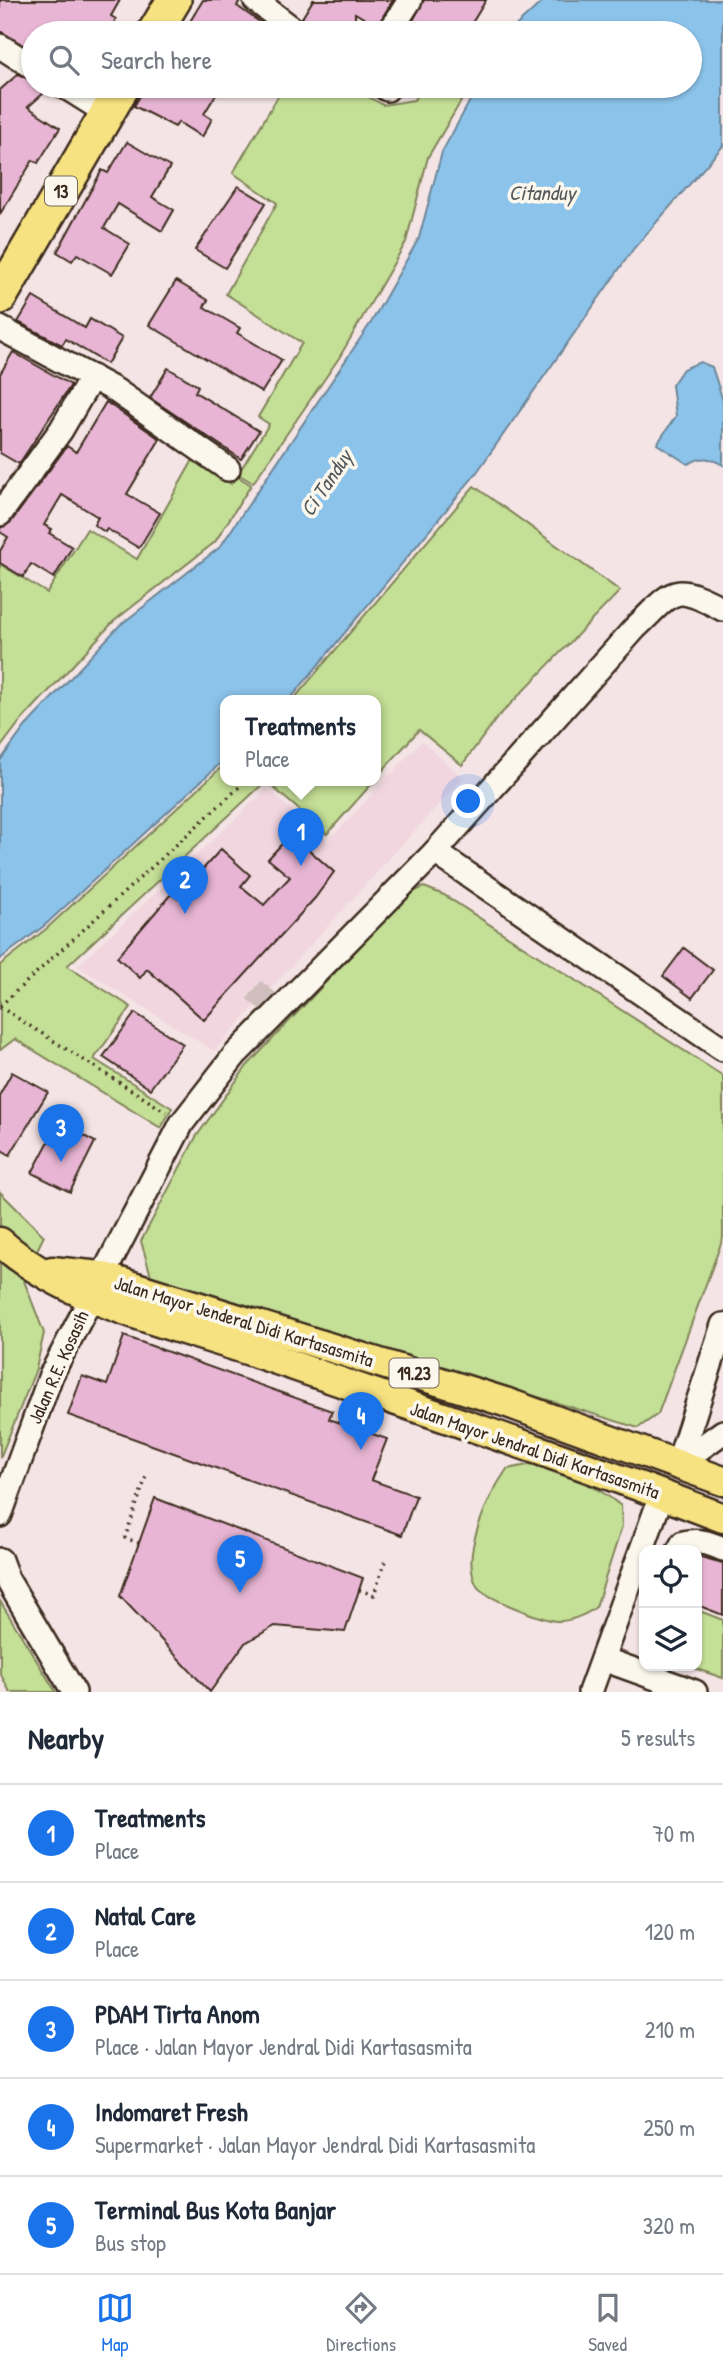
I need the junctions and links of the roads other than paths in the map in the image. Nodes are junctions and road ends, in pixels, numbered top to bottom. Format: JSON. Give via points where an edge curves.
{"nodes":[{"id":1,"x":174,"y":0,"type":"edge"},
{"id":2,"x":255,"y":0,"type":"edge"},
{"id":3,"x":410,"y":0,"type":"edge"},
{"id":4,"x":161,"y":21,"type":"edge"},
{"id":5,"x":282,"y":21,"type":"edge"},
{"id":6,"x":397,"y":21,"type":"edge"},
{"id":7,"x":0,"y":46,"type":"edge"},
{"id":8,"x":21,"y":59,"type":"edge"},
{"id":9,"x":115,"y":99,"type":"edge"},
{"id":10,"x":0,"y":298,"type":"edge"},
{"id":11,"x":0,"y":328,"type":"edge"},
{"id":12,"x":92,"y":377,"type":"junction"},
{"id":13,"x":228,"y":469,"type":"dead end"},
{"id":14,"x":0,"y":514,"type":"edge"},
{"id":15,"x":723,"y":609,"type":"edge"},
{"id":16,"x":435,"y":852,"type":"junction"},
{"id":17,"x":723,"y":1049,"type":"edge"},
{"id":18,"x":0,"y":1242,"type":"edge"},
{"id":19,"x":95,"y":1287,"type":"junction"},
{"id":20,"x":723,"y":1325,"type":"edge"},
{"id":21,"x":718,"y":1441,"type":"edge"},
{"id":22,"x":678,"y":1464,"type":"junction"},
{"id":23,"x":723,"y":1481,"type":"edge"},
{"id":24,"x":662,"y":1494,"type":"junction"},
{"id":25,"x":0,"y":1515,"type":"edge"},
{"id":26,"x":723,"y":1518,"type":"edge"},
{"id":27,"x":682,"y":1545,"type":"edge"},
{"id":28,"x":723,"y":1549,"type":"edge"},
{"id":29,"x":0,"y":1560,"type":"edge"},
{"id":30,"x":603,"y":1659,"type":"junction"},
{"id":31,"x":74,"y":1692,"type":"edge"},
{"id":32,"x":590,"y":1692,"type":"edge"},
{"id":33,"x":695,"y":1692,"type":"edge"}],
"edges":[{"from":1,"to":4,"type":"highway"},
{"from":2,"to":5,"type":"street"},
{"from":3,"to":6,"type":"street"},
{"from":7,"to":8,"type":"street"},
{"from":9,"to":10,"type":"highway","number":"13"},
{"from":11,"to":12,"type":"street"},
{"from":12,"to":13,"type":"street"},
{"from":12,"to":14,"type":"street","via":[[61,430]]},
{"from":15,"to":16,"type":"street","name":"Jalan R.E. Kosasih","via":[[690,592],[670,594]]},
{"from":16,"to":17,"type":"street"},
{"from":16,"to":19,"type":"street","name":"Jalan R.E. Kosasih","via":[[232,1058],[182,1123]]},
{"from":18,"to":19,"type":"main road","name":"Jalan Mayor Jenderal Didi Kartasasmita","number":"19.23","via":[[40,1269]]},
{"from":19,"to":22,"type":"main road","name":"Jalan Mayor Jenderal Didi Kartasasmita","number":"19.23","via":[[505,1402]]},
{"from":19,"to":24,"type":"main road","name":"Jalan Mayor Jendral Didi Kartasasmita","number":"19.23","via":[[180,1327]]},
{"from":19,"to":25,"type":"street","name":"Jalan R.E. Kosasih","via":[[51,1375]]},
{"from":20,"to":22,"type":"street"},
{"from":21,"to":22,"type":"street"},
{"from":22,"to":23,"type":"main road","name":"Jalan Mayor Jenderal Didi Kartasasmita","number":"19.23"},
{"from":24,"to":26,"type":"main road","name":"Jalan Mayor Jendral Didi Kartasasmita","number":"19.23"},
{"from":24,"to":30,"type":"street"},
{"from":27,"to":28,"type":"street","via":[[705,1541]]},
{"from":29,"to":31,"type":"street"},
{"from":30,"to":32,"type":"street"},
{"from":30,"to":33,"type":"street"}]}
